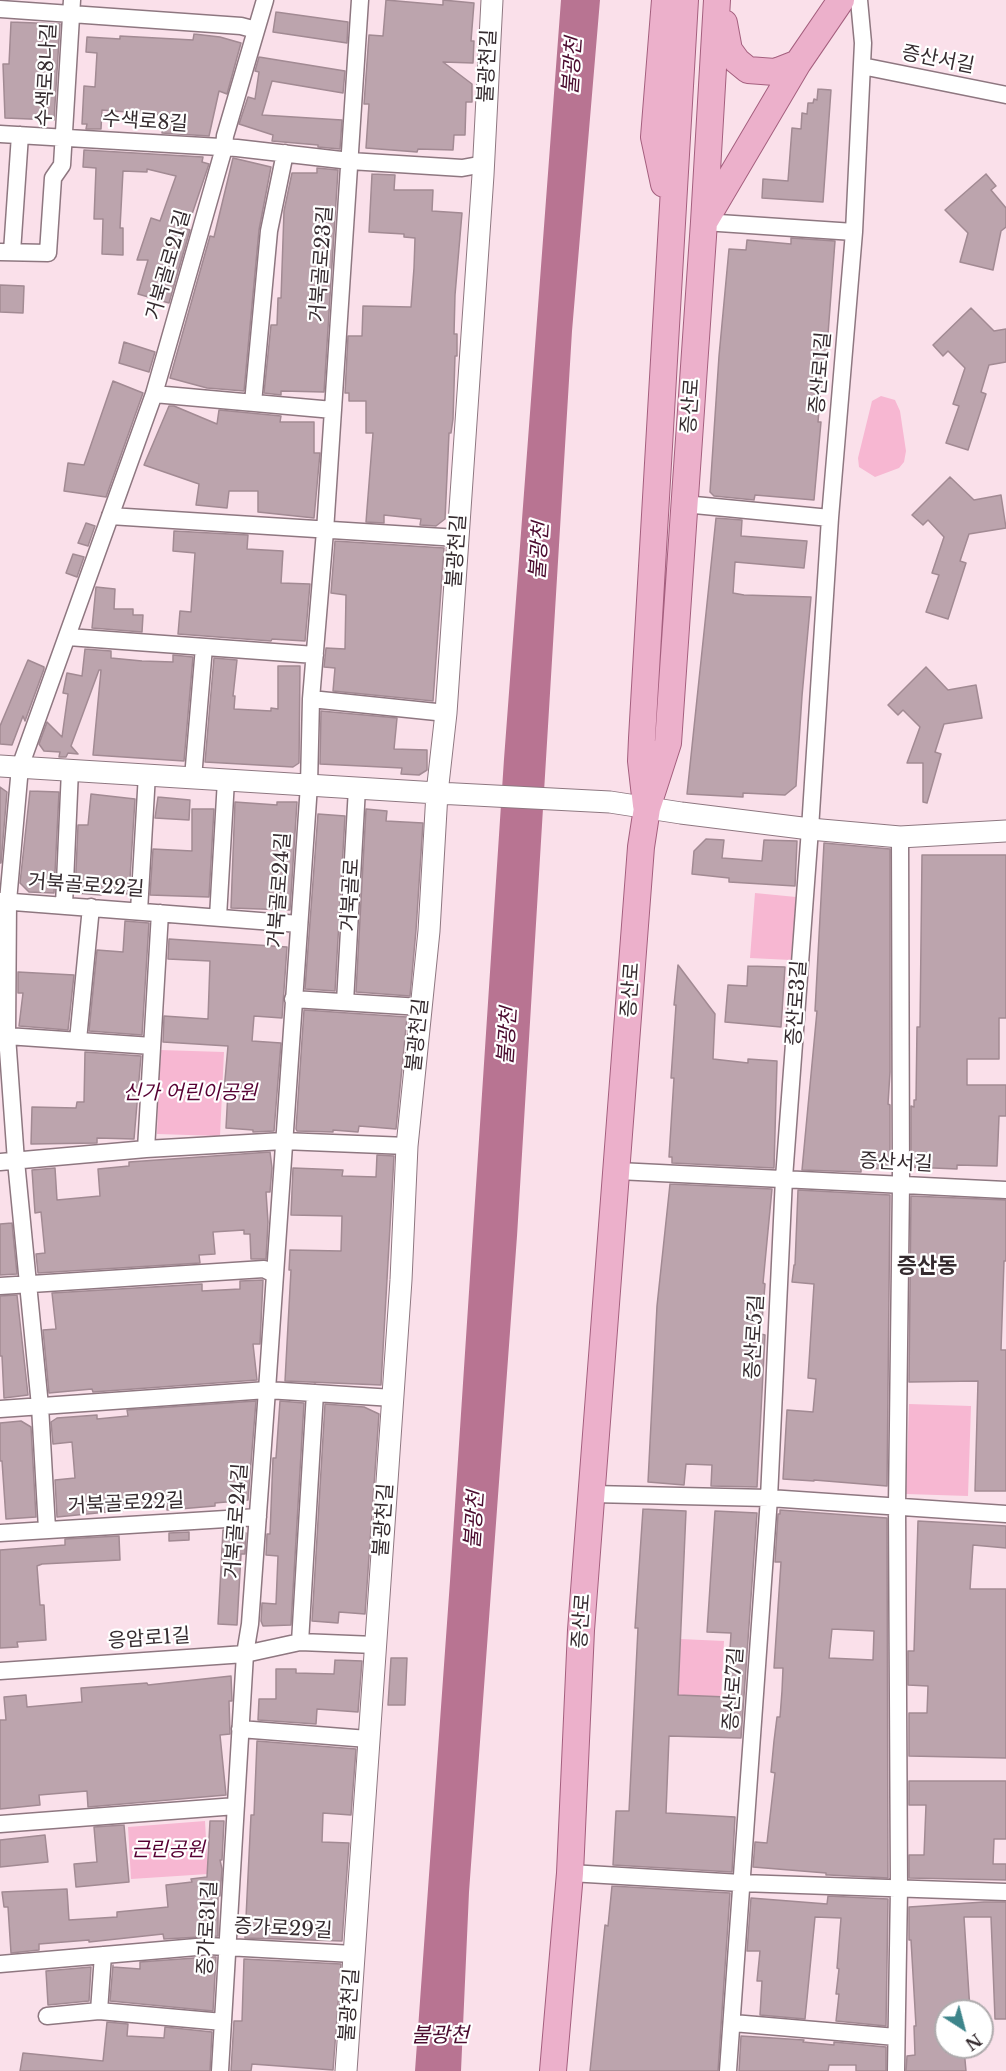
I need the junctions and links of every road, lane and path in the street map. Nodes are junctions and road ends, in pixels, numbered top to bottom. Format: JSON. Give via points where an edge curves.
{"nodes":[{"id":1,"x":265,"y":0,"type":"edge"},
{"id":2,"x":360,"y":0,"type":"edge"},
{"id":3,"x":492,"y":0,"type":"edge"},
{"id":4,"x":665,"y":0,"type":"edge"},
{"id":5,"x":685,"y":0,"type":"edge"},
{"id":6,"x":717,"y":0,"type":"edge"},
{"id":7,"x":722,"y":0,"type":"edge"},
{"id":8,"x":841,"y":0,"type":"edge"},
{"id":9,"x":859,"y":0,"type":"edge"},
{"id":10,"x":72,"y":7,"type":"edge"},
{"id":11,"x":0,"y":9,"type":"edge"},
{"id":12,"x":256,"y":30,"type":"junction"},
{"id":13,"x":798,"y":63,"type":"junction"},
{"id":14,"x":862,"y":66,"type":"junction"},
{"id":15,"x":1006,"y":95,"type":"edge"},
{"id":16,"x":0,"y":134,"type":"edge"},
{"id":17,"x":20,"y":135,"type":"junction"},
{"id":18,"x":64,"y":138,"type":"junction"},
{"id":19,"x":224,"y":148,"type":"junction"},
{"id":20,"x":285,"y":153,"type":"junction"},
{"id":21,"x":350,"y":161,"type":"junction"},
{"id":22,"x":484,"y":164,"type":"junction"},
{"id":23,"x":671,"y":220,"type":"junction"},
{"id":24,"x":704,"y":222,"type":"junction"},
{"id":25,"x":854,"y":232,"type":"junction"},
{"id":26,"x":6,"y":252,"type":"edge"},
{"id":27,"x":154,"y":394,"type":"junction"},
{"id":28,"x":253,"y":403,"type":"junction"},
{"id":29,"x":333,"y":410,"type":"junction"},
{"id":30,"x":684,"y":504,"type":"junction"},
{"id":31,"x":110,"y":516,"type":"junction"},
{"id":32,"x":830,"y":518,"type":"junction"},
{"id":33,"x":325,"y":531,"type":"junction"},
{"id":34,"x":458,"y":538,"type":"junction"},
{"id":35,"x":68,"y":637,"type":"junction"},
{"id":36,"x":204,"y":647,"type":"junction"},
{"id":37,"x":315,"y":655,"type":"junction"},
{"id":38,"x":311,"y":699,"type":"junction"},
{"id":39,"x":446,"y":713,"type":"junction"},
{"id":40,"x":10,"y":766,"type":"edge"},
{"id":41,"x":70,"y":770,"type":"junction"},
{"id":42,"x":147,"y":774,"type":"junction"},
{"id":43,"x":193,"y":778,"type":"junction"},
{"id":44,"x":226,"y":780,"type":"junction"},
{"id":45,"x":309,"y":785,"type":"junction"},
{"id":46,"x":357,"y":788,"type":"junction"},
{"id":47,"x":437,"y":793,"type":"junction"},
{"id":48,"x":646,"y":808,"type":"junction"},
{"id":49,"x":810,"y":829,"type":"junction"},
{"id":50,"x":1006,"y":831,"type":"edge"},
{"id":51,"x":900,"y":837,"type":"junction"},
{"id":52,"x":4,"y":901,"type":"edge"},
{"id":53,"x":64,"y":905,"type":"junction"},
{"id":54,"x":91,"y":907,"type":"junction"},
{"id":55,"x":139,"y":911,"type":"junction"},
{"id":56,"x":160,"y":913,"type":"junction"},
{"id":57,"x":218,"y":917,"type":"junction"},
{"id":58,"x":299,"y":924,"type":"junction"},
{"id":59,"x":293,"y":999,"type":"junction"},
{"id":60,"x":345,"y":1002,"type":"junction"},
{"id":61,"x":421,"y":1007,"type":"junction"},
{"id":62,"x":5,"y":1027,"type":"edge"},
{"id":63,"x":78,"y":1040,"type":"junction"},
{"id":64,"x":152,"y":1046,"type":"junction"},
{"id":65,"x":283,"y":1141,"type":"junction"},
{"id":66,"x":407,"y":1146,"type":"junction"},
{"id":67,"x":146,"y":1149,"type":"junction"},
{"id":68,"x":8,"y":1161,"type":"edge"},
{"id":69,"x":618,"y":1171,"type":"junction"},
{"id":70,"x":784,"y":1178,"type":"junction"},
{"id":71,"x":901,"y":1184,"type":"junction"},
{"id":72,"x":1006,"y":1190,"type":"edge"},
{"id":73,"x":274,"y":1274,"type":"junction"},
{"id":74,"x":28,"y":1284,"type":"junction"},
{"id":75,"x":0,"y":1286,"type":"edge"},
{"id":76,"x":267,"y":1390,"type":"junction"},
{"id":77,"x":315,"y":1393,"type":"junction"},
{"id":78,"x":393,"y":1398,"type":"junction"},
{"id":79,"x":40,"y":1407,"type":"junction"},
{"id":80,"x":0,"y":1409,"type":"edge"},
{"id":81,"x":592,"y":1494,"type":"junction"},
{"id":82,"x":769,"y":1498,"type":"junction"},
{"id":83,"x":897,"y":1505,"type":"junction"},
{"id":84,"x":1006,"y":1514,"type":"edge"},
{"id":85,"x":258,"y":1517,"type":"junction"},
{"id":86,"x":47,"y":1529,"type":"junction"},
{"id":87,"x":0,"y":1533,"type":"edge"},
{"id":88,"x":300,"y":1642,"type":"junction"},
{"id":89,"x":375,"y":1645,"type":"junction"},
{"id":90,"x":244,"y":1654,"type":"junction"},
{"id":91,"x":0,"y":1671,"type":"edge"},
{"id":92,"x":240,"y":1729,"type":"junction"},
{"id":93,"x":368,"y":1739,"type":"junction"},
{"id":94,"x":236,"y":1806,"type":"junction"},
{"id":95,"x":0,"y":1824,"type":"edge"},
{"id":96,"x":570,"y":1874,"type":"junction"},
{"id":97,"x":741,"y":1882,"type":"junction"},
{"id":98,"x":899,"y":1888,"type":"junction"},
{"id":99,"x":1006,"y":1892,"type":"edge"},
{"id":100,"x":228,"y":1948,"type":"junction"},
{"id":101,"x":353,"y":1954,"type":"junction"},
{"id":102,"x":102,"y":1955,"type":"junction"},
{"id":103,"x":0,"y":1964,"type":"edge"},
{"id":104,"x":99,"y":2011,"type":"junction"},
{"id":105,"x":46,"y":2016,"type":"dead end"},
{"id":106,"x":223,"y":2022,"type":"junction"},
{"id":107,"x":733,"y":2023,"type":"junction"},
{"id":108,"x":896,"y":2037,"type":"junction"},
{"id":109,"x":220,"y":2071,"type":"edge"},
{"id":110,"x":346,"y":2071,"type":"edge"},
{"id":111,"x":553,"y":2071,"type":"edge"},
{"id":112,"x":728,"y":2071,"type":"edge"},
{"id":113,"x":896,"y":2071,"type":"edge"}],
"edges":[{"from":1,"to":12,"type":"street","name":"거북골로21길"},
{"from":2,"to":21,"type":"street","name":"거북골로23길"},
{"from":3,"to":22,"type":"street","name":"불광천길"},
{"from":4,"to":23,"type":"main road","via":[[654,137]]},
{"from":5,"to":23,"type":"main road","name":"증산로"},
{"from":6,"to":24,"type":"main road","name":"증산로"},
{"from":7,"to":13,"type":"main road","via":[[724,31],[737,61],[748,70],[761,72],[775,72]]},
{"from":8,"to":13,"type":"main road"},
{"from":9,"to":14,"type":"street","name":"증산로1길","via":[[864,43]]},
{"from":10,"to":11,"type":"street","name":"수색로8나길"},
{"from":10,"to":12,"type":"street","name":"수색로8나길"},
{"from":10,"to":18,"type":"street","name":"수색로8나길"},
{"from":12,"to":19,"type":"street","name":"거북골로21길"},
{"from":13,"to":24,"type":"main road"},
{"from":14,"to":15,"type":"street","name":"증산서길"},
{"from":14,"to":25,"type":"street","name":"증산로1길"},
{"from":16,"to":17,"type":"street","name":"수색로8길"},
{"from":17,"to":18,"type":"street","name":"수색로8길"},
{"from":17,"to":26,"type":"street"},
{"from":18,"to":19,"type":"street","name":"수색로8길"},
{"from":18,"to":26,"type":"street","via":[[62,165],[53,178],[48,253]]},
{"from":19,"to":20,"type":"street"},
{"from":19,"to":27,"type":"street","name":"거북골로21길"},
{"from":20,"to":21,"type":"street"},
{"from":20,"to":28,"type":"street","via":[[269,231]]},
{"from":21,"to":22,"type":"street","via":[[462,168]]},
{"from":21,"to":29,"type":"street","name":"거북골로23길"},
{"from":22,"to":34,"type":"street","name":"불광천길"},
{"from":23,"to":48,"type":"main road","name":"증산로","via":[[641,761]]},
{"from":24,"to":25,"type":"street"},
{"from":24,"to":30,"type":"main road","name":"증산로"},
{"from":25,"to":32,"type":"street","name":"증산로1길"},
{"from":27,"to":28,"type":"street"},
{"from":27,"to":31,"type":"street","name":"거북골로21길"},
{"from":28,"to":29,"type":"street"},
{"from":29,"to":33,"type":"street","name":"거북골로23길"},
{"from":30,"to":32,"type":"street"},
{"from":30,"to":48,"type":"main road","name":"증산로","via":[[668,743]]},
{"from":31,"to":33,"type":"street"},
{"from":31,"to":35,"type":"street","name":"거북골로21길"},
{"from":32,"to":49,"type":"street","name":"증산로3길"},
{"from":33,"to":34,"type":"street"},
{"from":33,"to":37,"type":"street","name":"거북골로23길"},
{"from":34,"to":39,"type":"street","name":"불광천길"},
{"from":35,"to":36,"type":"street"},
{"from":35,"to":40,"type":"street","name":"거북골로21길"},
{"from":36,"to":37,"type":"street"},
{"from":36,"to":43,"type":"street"},
{"from":37,"to":38,"type":"street","name":"거북골로23길"},
{"from":38,"to":39,"type":"street"},
{"from":38,"to":45,"type":"street","name":"거북골로23길"},
{"from":39,"to":47,"type":"street","name":"불광천길"},
{"from":40,"to":41,"type":"street"},
{"from":40,"to":52,"type":"street","name":"거북골로22길"},
{"from":41,"to":42,"type":"street"},
{"from":41,"to":53,"type":"street"},
{"from":42,"to":43,"type":"street"},
{"from":42,"to":55,"type":"street"},
{"from":43,"to":44,"type":"street"},
{"from":44,"to":45,"type":"street"},
{"from":44,"to":57,"type":"street"},
{"from":45,"to":46,"type":"street"},
{"from":45,"to":58,"type":"street","name":"거북골로24길"},
{"from":46,"to":47,"type":"street"},
{"from":46,"to":60,"type":"street","name":"거북골로"},
{"from":47,"to":48,"type":"street","via":[[610,802]]},
{"from":47,"to":61,"type":"street","name":"불광천길"},
{"from":48,"to":49,"type":"street"},
{"from":48,"to":69,"type":"main road","name":"증산로"},
{"from":49,"to":51,"type":"street"},
{"from":49,"to":70,"type":"street","name":"증산로3길"},
{"from":50,"to":51,"type":"street"},
{"from":51,"to":71,"type":"street"},
{"from":52,"to":53,"type":"street","name":"거북골로22길"},
{"from":52,"to":62,"type":"street","name":"거북골로22길"},
{"from":53,"to":54,"type":"street","name":"거북골로22길"},
{"from":54,"to":55,"type":"street","name":"거북골로22길"},
{"from":54,"to":63,"type":"street"},
{"from":55,"to":56,"type":"street","name":"거북골로22길"},
{"from":56,"to":57,"type":"street","name":"거북골로22길"},
{"from":56,"to":64,"type":"street","name":"거북골로22길"},
{"from":57,"to":58,"type":"street","name":"거북골로22길"},
{"from":58,"to":59,"type":"street","name":"거북골로24길"},
{"from":59,"to":60,"type":"street"},
{"from":59,"to":65,"type":"street","name":"거북골로24길"},
{"from":60,"to":61,"type":"street"},
{"from":61,"to":66,"type":"street","name":"불광천길"},
{"from":62,"to":63,"type":"street"},
{"from":62,"to":68,"type":"street","name":"거북골로22길"},
{"from":63,"to":64,"type":"street"},
{"from":64,"to":67,"type":"street","name":"거북골로22길"},
{"from":65,"to":66,"type":"street"},
{"from":65,"to":67,"type":"street"},
{"from":65,"to":73,"type":"street","name":"거북골로24길"},
{"from":66,"to":78,"type":"street","name":"불광천길"},
{"from":67,"to":68,"type":"street"},
{"from":68,"to":74,"type":"street","name":"거북골로22길"},
{"from":69,"to":70,"type":"street"},
{"from":69,"to":81,"type":"main road","name":"증산로"},
{"from":70,"to":71,"type":"street","name":"증산서길"},
{"from":70,"to":82,"type":"street","name":"증산로5길"},
{"from":71,"to":72,"type":"street","name":"증산서길"},
{"from":71,"to":83,"type":"street"},
{"from":73,"to":74,"type":"street","via":[[264,1269]]},
{"from":73,"to":76,"type":"street","name":"거북골로24길"},
{"from":74,"to":75,"type":"street"},
{"from":74,"to":79,"type":"street","name":"거북골로22길"},
{"from":76,"to":77,"type":"street"},
{"from":76,"to":79,"type":"street"},
{"from":76,"to":85,"type":"street","name":"거북골로24길"},
{"from":77,"to":78,"type":"street"},
{"from":77,"to":88,"type":"street"},
{"from":78,"to":89,"type":"street","name":"불광천길"},
{"from":79,"to":80,"type":"street"},
{"from":79,"to":86,"type":"street","name":"거북골로22길"},
{"from":81,"to":82,"type":"street"},
{"from":81,"to":96,"type":"main road","name":"증산로","via":[[581,1630]]},
{"from":82,"to":83,"type":"street"},
{"from":82,"to":97,"type":"street","name":"증산로7길"},
{"from":83,"to":84,"type":"street"},
{"from":83,"to":98,"type":"street"},
{"from":85,"to":86,"type":"street","name":"거북골로22길"},
{"from":85,"to":90,"type":"street","name":"거북골로24길"},
{"from":86,"to":87,"type":"street"},
{"from":88,"to":89,"type":"street","name":"응암로1길"},
{"from":88,"to":90,"type":"street","name":"응암로1길"},
{"from":89,"to":93,"type":"street","name":"불광천길"},
{"from":90,"to":91,"type":"street","name":"응암로1길"},
{"from":90,"to":92,"type":"street","name":"증가로31길"},
{"from":92,"to":93,"type":"street"},
{"from":92,"to":94,"type":"street","name":"증가로31길"},
{"from":93,"to":101,"type":"street","name":"불광천길"},
{"from":94,"to":95,"type":"street"},
{"from":94,"to":100,"type":"street","name":"증가로31길"},
{"from":96,"to":97,"type":"street"},
{"from":96,"to":111,"type":"main road","name":"증산로"},
{"from":97,"to":98,"type":"street"},
{"from":97,"to":107,"type":"street","name":"증산로7길"},
{"from":98,"to":99,"type":"street"},
{"from":98,"to":108,"type":"street"},
{"from":100,"to":101,"type":"street","name":"증가로29길"},
{"from":100,"to":102,"type":"street","name":"증가로29길","via":[[208,1946]]},
{"from":100,"to":106,"type":"street","name":"증가로31길"},
{"from":101,"to":110,"type":"street","name":"불광천길"},
{"from":102,"to":103,"type":"street","name":"증가로29길"},
{"from":102,"to":104,"type":"street"},
{"from":104,"to":105,"type":"street"},
{"from":104,"to":106,"type":"street"},
{"from":106,"to":109,"type":"street","name":"증가로31길"},
{"from":107,"to":108,"type":"street"},
{"from":107,"to":112,"type":"street","name":"증산로7길"},
{"from":108,"to":113,"type":"street"}]}
